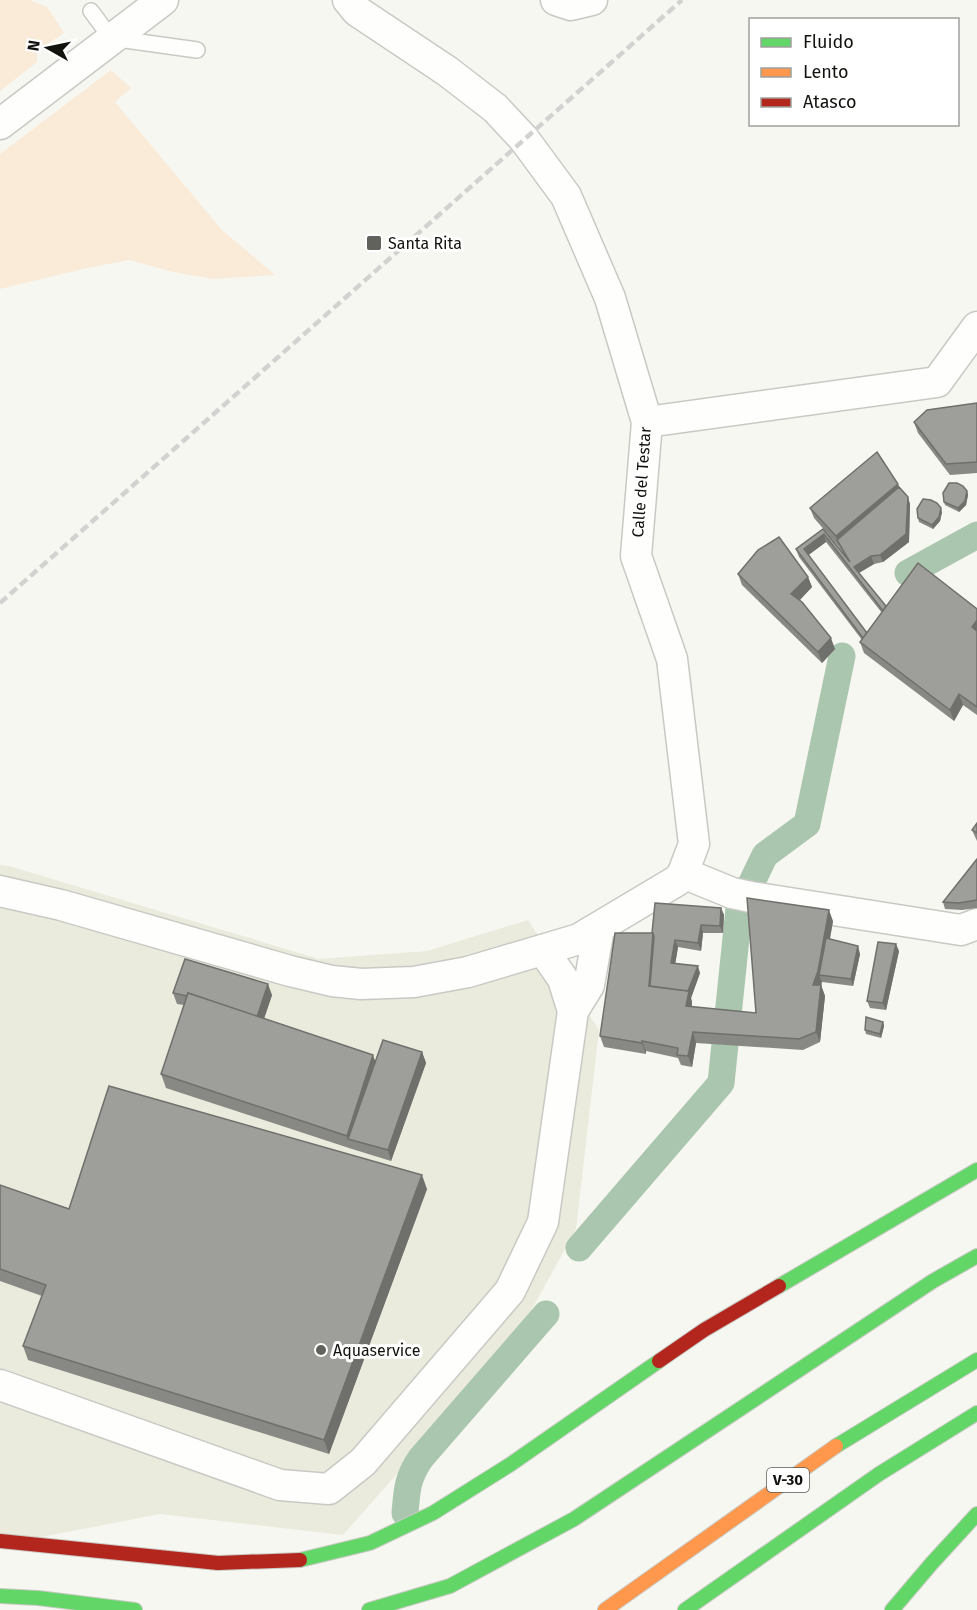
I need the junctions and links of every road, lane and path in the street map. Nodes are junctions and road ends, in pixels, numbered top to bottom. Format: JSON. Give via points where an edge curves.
{"nodes":[{"id":1,"x":163,"y":0,"type":"edge"},
{"id":2,"x":348,"y":0,"type":"edge"},
{"id":3,"x":91,"y":11,"type":"dead end"},
{"id":4,"x":111,"y":38,"type":"junction"},
{"id":5,"x":197,"y":50,"type":"dead end"},
{"id":6,"x":0,"y":124,"type":"edge"},
{"id":7,"x":977,"y":327,"type":"edge"},
{"id":8,"x":647,"y":422,"type":"junction"},
{"id":9,"x":683,"y":873,"type":"junction"},
{"id":10,"x":0,"y":891,"type":"edge"},
{"id":11,"x":977,"y":924,"type":"edge"},
{"id":12,"x":589,"y":934,"type":"junction"},
{"id":13,"x":543,"y":950,"type":"junction"},
{"id":14,"x":573,"y":1011,"type":"junction"},
{"id":15,"x":977,"y":1170,"type":"edge"},
{"id":16,"x":977,"y":1256,"type":"edge"},
{"id":17,"x":977,"y":1360,"type":"edge"},
{"id":18,"x":0,"y":1385,"type":"edge"},
{"id":19,"x":977,"y":1413,"type":"edge"},
{"id":20,"x":977,"y":1514,"type":"edge"},
{"id":21,"x":0,"y":1541,"type":"edge"},
{"id":22,"x":0,"y":1596,"type":"edge"},
{"id":23,"x":135,"y":1610,"type":"edge"},
{"id":24,"x":369,"y":1610,"type":"edge"},
{"id":25,"x":605,"y":1610,"type":"edge"},
{"id":26,"x":685,"y":1610,"type":"edge"},
{"id":27,"x":892,"y":1610,"type":"edge"}],
"edges":[{"from":1,"to":4,"type":"street"},
{"from":2,"to":8,"type":"street","name":"Calle del Testar","via":[[357,11],[495,108],[566,196],[610,298]]},
{"from":3,"to":4,"type":"lane"},
{"from":4,"to":5,"type":"lane"},
{"from":4,"to":6,"type":"street"},
{"from":7,"to":8,"type":"street","via":[[937,382]]},
{"from":8,"to":9,"type":"street","name":"Calle del Testar","via":[[636,556],[672,659],[694,844]]},
{"from":9,"to":11,"type":"street","via":[[741,895],[961,930]]},
{"from":9,"to":12,"type":"street","via":[[678,880]]},
{"from":10,"to":13,"type":"street","via":[[342,982],[414,982],[468,972]]},
{"from":12,"to":13,"type":"street"},
{"from":12,"to":14,"type":"street","via":[[589,985]]},
{"from":13,"to":14,"type":"street","via":[[563,980]]},
{"from":14,"to":18,"type":"street","via":[[543,1222],[510,1291],[363,1462],[329,1489],[280,1485]]},
{"from":15,"to":21,"type":"main road","via":[[704,1329],[511,1464],[433,1513],[370,1543],[296,1561],[218,1563]]},
{"from":16,"to":24,"type":"main road","via":[[933,1281],[574,1519],[450,1586]]},
{"from":17,"to":25,"type":"main road","number":"V-30","via":[[846,1439]]},
{"from":19,"to":26,"type":"main road","via":[[879,1474]]},
{"from":20,"to":27,"type":"main road"},
{"from":22,"to":23,"type":"main road"}]}
